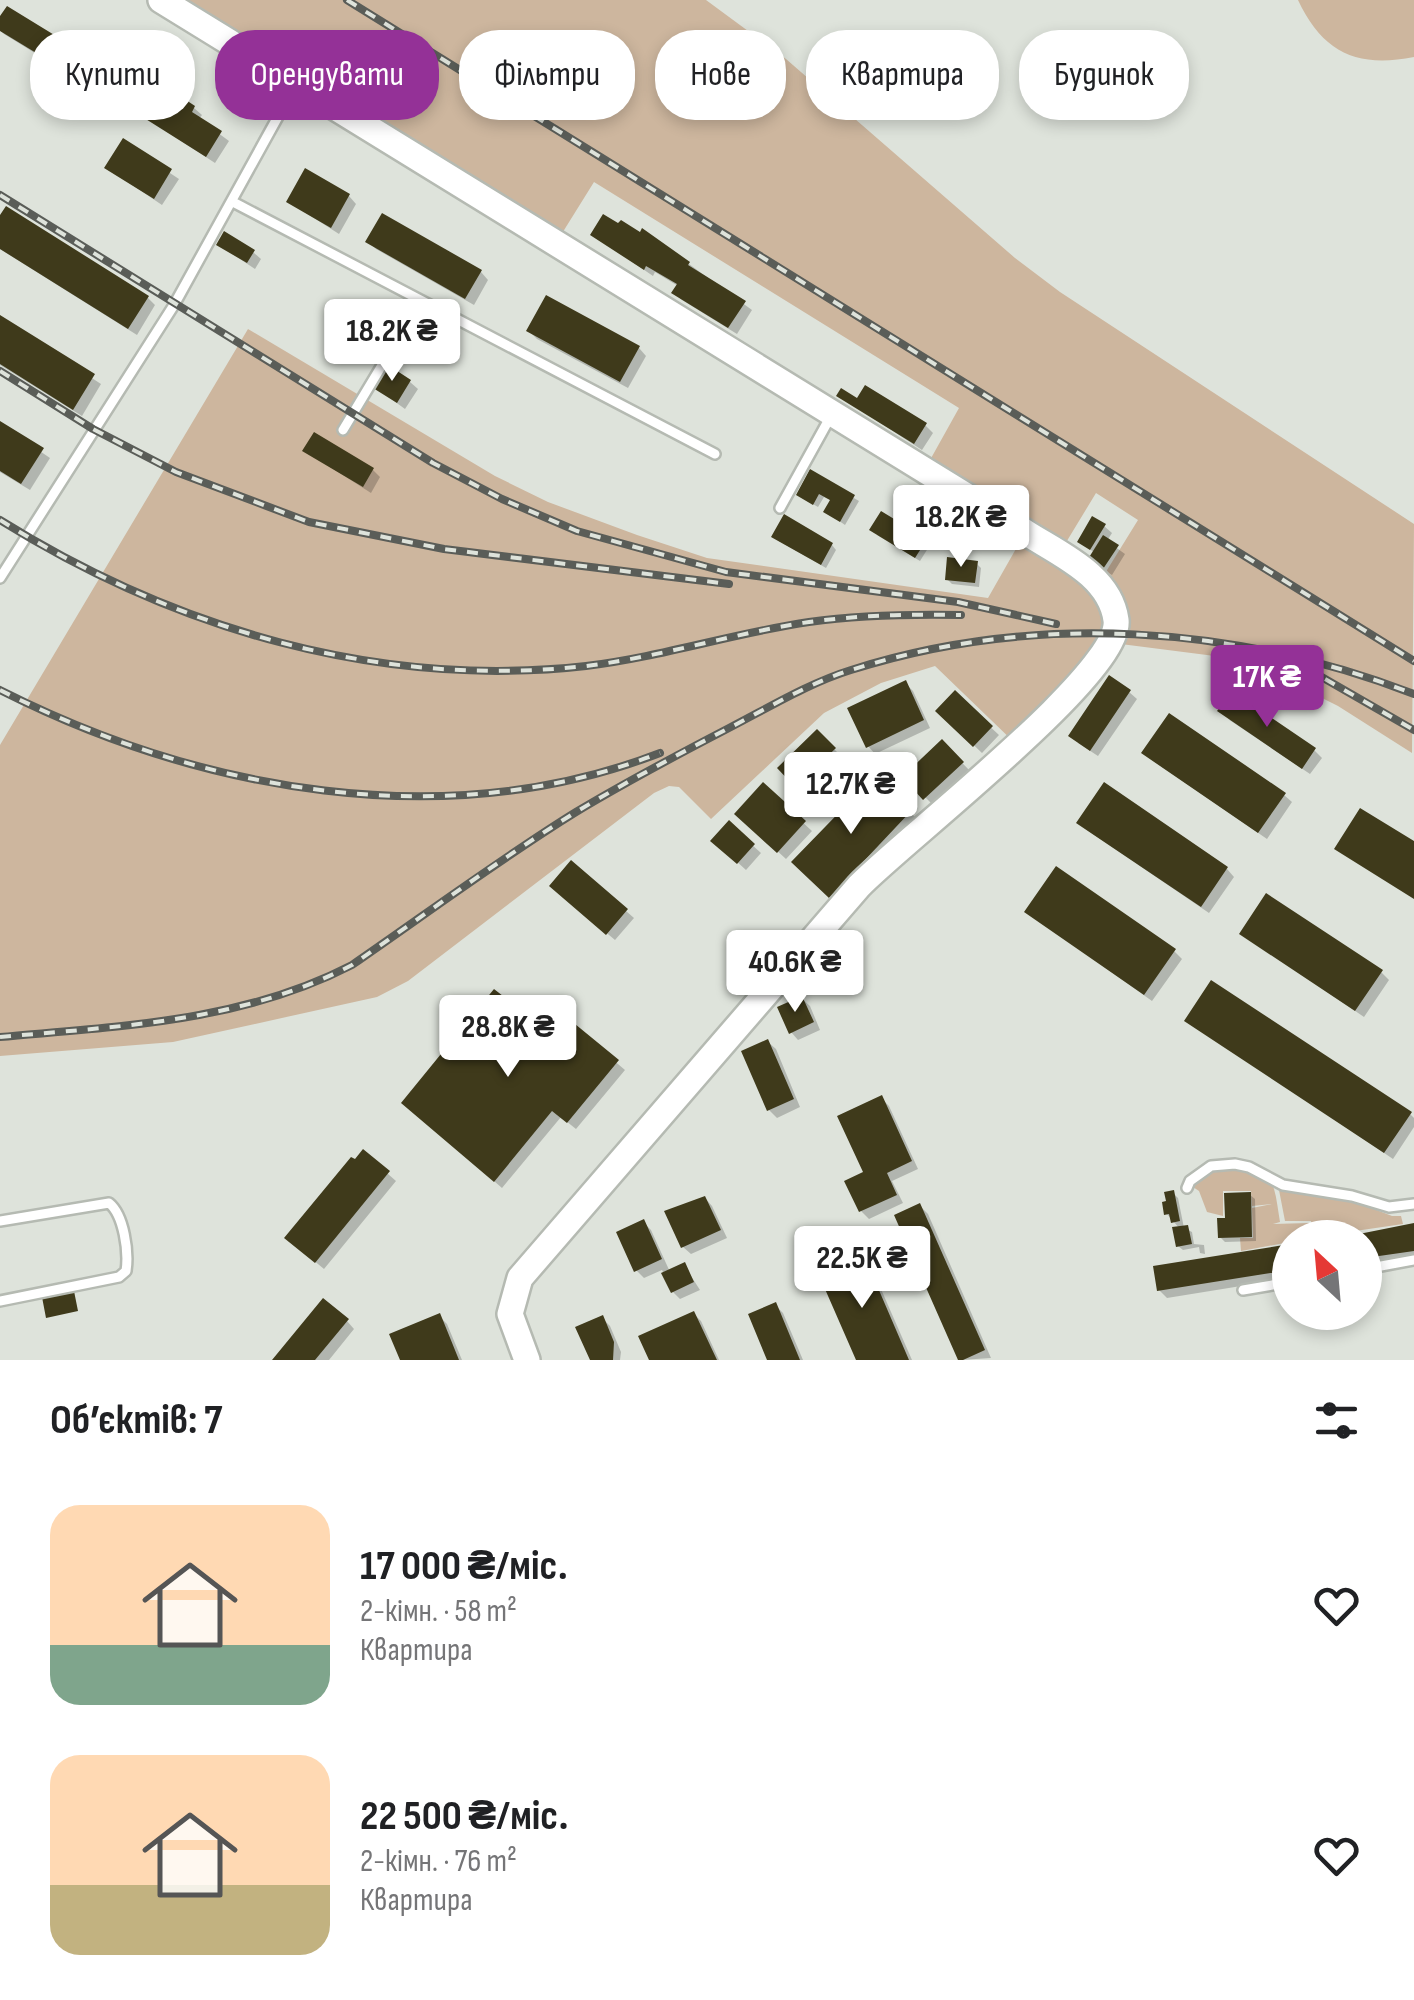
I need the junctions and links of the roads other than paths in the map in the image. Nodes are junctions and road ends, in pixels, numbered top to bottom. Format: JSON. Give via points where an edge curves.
{"nodes":[{"id":1,"x":161,"y":0,"type":"edge"},
{"id":2,"x":215,"y":32,"type":"edge"},
{"id":3,"x":277,"y":120,"type":"edge"},
{"id":4,"x":361,"y":120,"type":"edge"},
{"id":5,"x":232,"y":202,"type":"junction"},
{"id":6,"x":420,"y":302,"type":"junction"},
{"id":7,"x":834,"y":412,"type":"junction"},
{"id":8,"x":343,"y":430,"type":"dead end"},
{"id":9,"x":715,"y":454,"type":"dead end"},
{"id":10,"x":780,"y":508,"type":"dead end"},
{"id":11,"x":0,"y":578,"type":"edge"},
{"id":12,"x":1187,"y":1188,"type":"dead end"},
{"id":13,"x":1414,"y":1204,"type":"edge"},
{"id":14,"x":0,"y":1221,"type":"edge"},
{"id":15,"x":1414,"y":1260,"type":"edge"},
{"id":16,"x":1382,"y":1266,"type":"edge"},
{"id":17,"x":1272,"y":1285,"type":"edge"},
{"id":18,"x":1242,"y":1290,"type":"dead end"},
{"id":19,"x":0,"y":1301,"type":"edge"},
{"id":20,"x":527,"y":1360,"type":"edge"}],
"edges":[{"from":1,"to":2,"type":"street"},
{"from":3,"to":5,"type":"lane"},
{"from":4,"to":7,"type":"street"},
{"from":5,"to":6,"type":"lane"},
{"from":5,"to":11,"type":"lane"},
{"from":6,"to":8,"type":"lane"},
{"from":6,"to":9,"type":"lane"},
{"from":7,"to":10,"type":"lane"},
{"from":7,"to":20,"type":"street","via":[[1085,571],[1110,600],[1116,634],[1098,663],[1018,746],[847,898],[520,1278],[510,1314]]},
{"from":12,"to":13,"type":"lane","via":[[1211,1166],[1235,1164],[1283,1185],[1389,1207]]},
{"from":14,"to":19,"type":"lane","via":[[108,1203],[117,1211],[127,1264],[119,1276]]},
{"from":15,"to":16,"type":"lane"},
{"from":17,"to":18,"type":"lane"}]}
